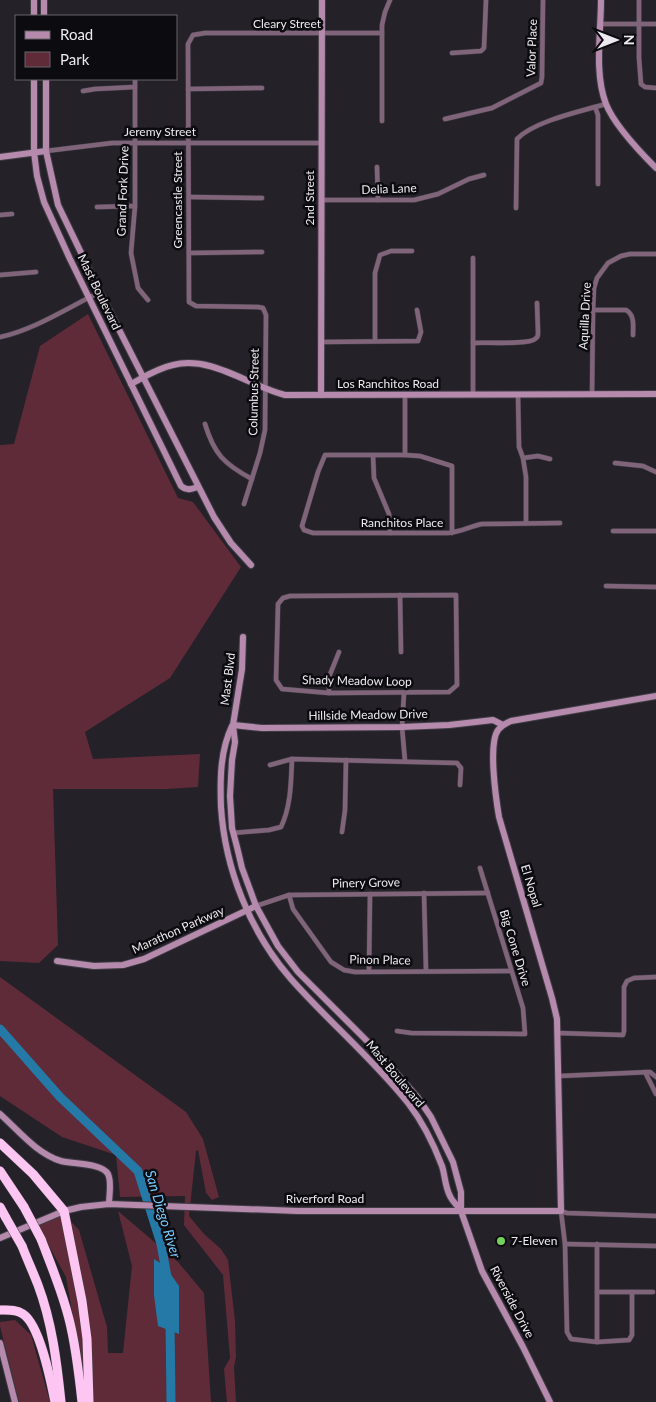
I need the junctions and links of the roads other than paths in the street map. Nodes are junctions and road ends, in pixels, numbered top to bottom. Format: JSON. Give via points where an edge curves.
{"nodes":[{"id":1,"x":34,"y":0,"type":"edge"},
{"id":2,"x":44,"y":0,"type":"edge"},
{"id":3,"x":322,"y":0,"type":"edge"},
{"id":4,"x":390,"y":0,"type":"edge"},
{"id":5,"x":486,"y":0,"type":"edge"},
{"id":6,"x":543,"y":0,"type":"edge"},
{"id":7,"x":601,"y":0,"type":"edge"},
{"id":8,"x":639,"y":0,"type":"edge"},
{"id":9,"x":34,"y":15,"type":"edge"},
{"id":10,"x":44,"y":15,"type":"edge"},
{"id":11,"x":638,"y":23,"type":"junction"},
{"id":12,"x":601,"y":24,"type":"junction"},
{"id":13,"x":656,"y":24,"type":"edge"},
{"id":14,"x":382,"y":33,"type":"junction"},
{"id":15,"x":322,"y":34,"type":"junction"},
{"id":16,"x":193,"y":35,"type":"joint"},
{"id":17,"x":452,"y":53,"type":"dead end"},
{"id":18,"x":34,"y":80,"type":"edge"},
{"id":19,"x":46,"y":80,"type":"edge"},
{"id":20,"x":135,"y":80,"type":"edge"},
{"id":21,"x":135,"y":87,"type":"junction"},
{"id":22,"x":262,"y":88,"type":"dead end"},
{"id":23,"x":656,"y":88,"type":"edge"},
{"id":24,"x":188,"y":89,"type":"junction"},
{"id":25,"x":83,"y":92,"type":"dead end"},
{"id":26,"x":606,"y":104,"type":"junction"},
{"id":27,"x":595,"y":107,"type":"junction"},
{"id":28,"x":445,"y":119,"type":"dead end"},
{"id":29,"x":382,"y":121,"type":"dead end"},
{"id":30,"x":134,"y":142,"type":"junction"},
{"id":31,"x":188,"y":143,"type":"junction"},
{"id":32,"x":321,"y":143,"type":"junction"},
{"id":33,"x":46,"y":151,"type":"junction"},
{"id":34,"x":34,"y":152,"type":"junction"},
{"id":35,"x":0,"y":157,"type":"edge"},
{"id":36,"x":653,"y":160,"type":"edge"},
{"id":37,"x":377,"y":167,"type":"dead end"},
{"id":38,"x":656,"y":168,"type":"edge"},
{"id":39,"x":484,"y":175,"type":"dead end"},
{"id":40,"x":598,"y":184,"type":"dead end"},
{"id":41,"x":189,"y":198,"type":"junction"},
{"id":42,"x":262,"y":198,"type":"dead end"},
{"id":43,"x":321,"y":200,"type":"junction"},
{"id":44,"x":378,"y":200,"type":"junction"},
{"id":45,"x":134,"y":206,"type":"junction"},
{"id":46,"x":98,"y":207,"type":"dead end"},
{"id":47,"x":516,"y":208,"type":"dead end"},
{"id":48,"x":12,"y":214,"type":"dead end"},
{"id":49,"x":0,"y":216,"type":"edge"},
{"id":50,"x":412,"y":251,"type":"dead end"},
{"id":51,"x":262,"y":252,"type":"dead end"},
{"id":52,"x":189,"y":253,"type":"junction"},
{"id":53,"x":656,"y":254,"type":"edge"},
{"id":54,"x":473,"y":258,"type":"dead end"},
{"id":55,"x":36,"y":272,"type":"dead end"},
{"id":56,"x":0,"y":275,"type":"edge"},
{"id":57,"x":100,"y":292,"type":"junction"},
{"id":58,"x":89,"y":297,"type":"junction"},
{"id":59,"x":148,"y":300,"type":"dead end"},
{"id":60,"x":536,"y":303,"type":"dead end"},
{"id":61,"x":263,"y":308,"type":"joint"},
{"id":62,"x":417,"y":310,"type":"dead end"},
{"id":63,"x":593,"y":310,"type":"junction"},
{"id":64,"x":633,"y":336,"type":"dead end"},
{"id":65,"x":0,"y":337,"type":"edge"},
{"id":66,"x":375,"y":341,"type":"junction"},
{"id":67,"x":321,"y":342,"type":"junction"},
{"id":68,"x":473,"y":342,"type":"junction"},
{"id":69,"x":143,"y":378,"type":"junction"},
{"id":70,"x":131,"y":384,"type":"junction"},
{"id":71,"x":265,"y":389,"type":"junction"},
{"id":72,"x":656,"y":394,"type":"edge"},
{"id":73,"x":321,"y":395,"type":"junction"},
{"id":74,"x":518,"y":395,"type":"junction"},
{"id":75,"x":592,"y":395,"type":"junction"},
{"id":76,"x":405,"y":396,"type":"junction"},
{"id":77,"x":473,"y":396,"type":"junction"},
{"id":78,"x":205,"y":424,"type":"dead end"},
{"id":79,"x":373,"y":455,"type":"junction"},
{"id":80,"x":405,"y":455,"type":"junction"},
{"id":81,"x":523,"y":458,"type":"junction"},
{"id":82,"x":550,"y":459,"type":"dead end"},
{"id":83,"x":615,"y":463,"type":"dead end"},
{"id":84,"x":656,"y":472,"type":"edge"},
{"id":85,"x":252,"y":479,"type":"junction"},
{"id":86,"x":198,"y":486,"type":"junction"},
{"id":87,"x":244,"y":504,"type":"dead end"},
{"id":88,"x":526,"y":523,"type":"junction"},
{"id":89,"x":560,"y":523,"type":"dead end"},
{"id":90,"x":613,"y":531,"type":"dead end"},
{"id":91,"x":656,"y":531,"type":"edge"},
{"id":92,"x":390,"y":533,"type":"junction"},
{"id":93,"x":452,"y":533,"type":"junction"},
{"id":94,"x":252,"y":564,"type":"dead end"},
{"id":95,"x":606,"y":586,"type":"dead end"},
{"id":96,"x":656,"y":587,"type":"edge"},
{"id":97,"x":400,"y":596,"type":"junction"},
{"id":98,"x":243,"y":637,"type":"dead end"},
{"id":99,"x":339,"y":652,"type":"dead end"},
{"id":100,"x":401,"y":652,"type":"dead end"},
{"id":101,"x":329,"y":693,"type":"junction"},
{"id":102,"x":404,"y":693,"type":"junction"},
{"id":103,"x":656,"y":696,"type":"edge"},
{"id":104,"x":503,"y":724,"type":"junction"},
{"id":105,"x":233,"y":725,"type":"junction"},
{"id":106,"x":402,"y":727,"type":"junction"},
{"id":107,"x":292,"y":759,"type":"junction"},
{"id":108,"x":346,"y":760,"type":"junction"},
{"id":109,"x":405,"y":761,"type":"junction"},
{"id":110,"x":270,"y":765,"type":"dead end"},
{"id":111,"x":460,"y":785,"type":"dead end"},
{"id":112,"x":233,"y":832,"type":"junction"},
{"id":113,"x":342,"y":832,"type":"dead end"},
{"id":114,"x":480,"y":868,"type":"dead end"},
{"id":115,"x":424,"y":893,"type":"junction"},
{"id":116,"x":488,"y":893,"type":"junction"},
{"id":117,"x":370,"y":894,"type":"junction"},
{"id":118,"x":289,"y":895,"type":"junction"},
{"id":119,"x":256,"y":906,"type":"junction"},
{"id":120,"x":248,"y":910,"type":"junction"},
{"id":121,"x":57,"y":962,"type":"dead end"},
{"id":122,"x":369,"y":971,"type":"junction"},
{"id":123,"x":426,"y":971,"type":"junction"},
{"id":124,"x":511,"y":971,"type":"junction"},
{"id":125,"x":656,"y":977,"type":"edge"},
{"id":126,"x":398,"y":1031,"type":"dead end"},
{"id":127,"x":557,"y":1033,"type":"junction"},
{"id":128,"x":386,"y":1062,"type":"junction"},
{"id":129,"x":380,"y":1069,"type":"junction"},
{"id":130,"x":645,"y":1072,"type":"junction"},
{"id":131,"x":559,"y":1076,"type":"junction"},
{"id":132,"x":656,"y":1077,"type":"edge"},
{"id":133,"x":656,"y":1094,"type":"edge"},
{"id":134,"x":0,"y":1114,"type":"edge"},
{"id":135,"x":0,"y":1143,"type":"edge"},
{"id":136,"x":0,"y":1171,"type":"edge"},
{"id":137,"x":109,"y":1204,"type":"junction"},
{"id":138,"x":0,"y":1208,"type":"edge"},
{"id":139,"x":64,"y":1211,"type":"junction"},
{"id":140,"x":461,"y":1211,"type":"junction"},
{"id":141,"x":561,"y":1211,"type":"junction"},
{"id":142,"x":656,"y":1216,"type":"edge"},
{"id":143,"x":0,"y":1238,"type":"edge"},
{"id":144,"x":565,"y":1244,"type":"junction"},
{"id":145,"x":596,"y":1244,"type":"junction"},
{"id":146,"x":656,"y":1246,"type":"edge"},
{"id":147,"x":597,"y":1292,"type":"junction"},
{"id":148,"x":632,"y":1292,"type":"junction"},
{"id":149,"x":653,"y":1292,"type":"dead end"},
{"id":150,"x":0,"y":1310,"type":"edge"},
{"id":151,"x":597,"y":1342,"type":"junction"},
{"id":152,"x":0,"y":1343,"type":"edge"},
{"id":153,"x":15,"y":1402,"type":"edge"},
{"id":154,"x":56,"y":1402,"type":"edge"},
{"id":155,"x":61,"y":1402,"type":"edge"},
{"id":156,"x":82,"y":1402,"type":"edge"},
{"id":157,"x":89,"y":1402,"type":"edge"},
{"id":158,"x":550,"y":1402,"type":"edge"}],
"edges":[{"from":1,"to":9,"type":"street"},
{"from":2,"to":10,"type":"street"},
{"from":3,"to":15,"type":"street","name":"2nd Street"},
{"from":4,"to":14,"type":"street"},
{"from":5,"to":17,"type":"street","via":[[484,48],[481,51]]},
{"from":6,"to":28,"type":"street","name":"Valor Place","via":[[541,83],[492,108]]},
{"from":7,"to":12,"type":"street"},
{"from":8,"to":11,"type":"street"},
{"from":11,"to":12,"type":"street"},
{"from":11,"to":13,"type":"street"},
{"from":11,"to":23,"type":"street","via":[[641,84]]},
{"from":12,"to":26,"type":"street","via":[[601,86]]},
{"from":14,"to":15,"type":"street","name":"Cleary Street"},
{"from":14,"to":29,"type":"street"},
{"from":15,"to":16,"type":"street","name":"Cleary Street"},
{"from":15,"to":32,"type":"street","name":"2nd Street"},
{"from":16,"to":24,"type":"street","name":"Greencastle Street","via":[[188,44]]},
{"from":18,"to":34,"type":"street","name":"Mast Boulevard"},
{"from":19,"to":33,"type":"street","name":"Mast Boulevard"},
{"from":20,"to":21,"type":"street","name":"Grand Fork Drive"},
{"from":21,"to":25,"type":"street"},
{"from":21,"to":30,"type":"street","name":"Grand Fork Drive"},
{"from":22,"to":24,"type":"street"},
{"from":24,"to":31,"type":"street","name":"Greencastle Street"},
{"from":26,"to":27,"type":"street"},
{"from":26,"to":36,"type":"street","via":[[615,120]]},
{"from":27,"to":40,"type":"street","via":[[598,116]]},
{"from":27,"to":47,"type":"street","via":[[523,132],[517,139]]},
{"from":30,"to":31,"type":"street","name":"Jeremy Street"},
{"from":30,"to":33,"type":"street","name":"Jeremy Street"},
{"from":30,"to":45,"type":"street","name":"Grand Fork Drive"},
{"from":31,"to":32,"type":"street","name":"Jeremy Street"},
{"from":31,"to":41,"type":"street","name":"Greencastle Street"},
{"from":32,"to":43,"type":"street","name":"2nd Street"},
{"from":33,"to":34,"type":"street","name":"Jeremy Street"},
{"from":33,"to":57,"type":"street","name":"Mast Boulevard","via":[[58,205]]},
{"from":34,"to":35,"type":"street","name":"Jeremy Street"},
{"from":34,"to":58,"type":"street","name":"Mast Boulevard","via":[[44,202]]},
{"from":36,"to":38,"type":"street"},
{"from":37,"to":44,"type":"street"},
{"from":39,"to":44,"type":"street","name":"Delia Lane","via":[[414,200]]},
{"from":41,"to":42,"type":"street"},
{"from":41,"to":52,"type":"street","name":"Greencastle Street"},
{"from":43,"to":44,"type":"street","name":"Delia Lane"},
{"from":43,"to":67,"type":"street","name":"2nd Street"},
{"from":45,"to":46,"type":"street"},
{"from":45,"to":59,"type":"street","name":"Grand Fork Drive","via":[[131,253],[138,288]]},
{"from":48,"to":49,"type":"street"},
{"from":50,"to":66,"type":"street","via":[[391,251],[380,255],[375,273]]},
{"from":51,"to":52,"type":"street"},
{"from":52,"to":61,"type":"street","name":"Greencastle Street","via":[[189,297],[192,305]]},
{"from":53,"to":63,"type":"street","name":"Aquilla Drive","via":[[625,255],[608,263],[595,283]]},
{"from":54,"to":68,"type":"street"},
{"from":55,"to":56,"type":"street"},
{"from":57,"to":58,"type":"street"},
{"from":57,"to":69,"type":"street","name":"Mast Boulevard"},
{"from":58,"to":65,"type":"street","via":[[28,328]]},
{"from":58,"to":70,"type":"street","name":"Mast Boulevard"},
{"from":60,"to":68,"type":"street","via":[[538,337],[534,340]]},
{"from":61,"to":71,"type":"street","name":"Columbus Street","via":[[266,315]]},
{"from":62,"to":66,"type":"street","via":[[421,332],[418,341]]},
{"from":63,"to":64,"type":"street","via":[[626,310],[633,319]]},
{"from":63,"to":75,"type":"street","name":"Aquilla Drive"},
{"from":66,"to":67,"type":"street"},
{"from":67,"to":73,"type":"street","name":"2nd Street"},
{"from":68,"to":77,"type":"street"},
{"from":69,"to":70,"type":"street","name":"Los Ranchitos Road"},
{"from":69,"to":71,"type":"street","name":"Los Ranchitos Road","via":[[172,365],[200,363]]},
{"from":69,"to":86,"type":"street","name":"Mast Boulevard"},
{"from":70,"to":86,"type":"street","name":"Mast Boulevard","via":[[181,486],[185,489]]},
{"from":71,"to":73,"type":"street","name":"Los Ranchitos Road","via":[[286,395]]},
{"from":71,"to":85,"type":"street","name":"Columbus Street","via":[[265,430]]},
{"from":72,"to":75,"type":"street","name":"Los Ranchitos Road"},
{"from":73,"to":76,"type":"street","name":"Los Ranchitos Road"},
{"from":74,"to":75,"type":"street","name":"Los Ranchitos Road"},
{"from":74,"to":77,"type":"street","name":"Los Ranchitos Road"},
{"from":74,"to":81,"type":"street","via":[[519,447]]},
{"from":76,"to":77,"type":"street","name":"Los Ranchitos Road"},
{"from":76,"to":80,"type":"street"},
{"from":78,"to":85,"type":"street","via":[[211,444],[221,458]]},
{"from":79,"to":80,"type":"street"},
{"from":79,"to":92,"type":"street","via":[[374,478],[389,514]]},
{"from":79,"to":92,"type":"street","name":"Ranchitos Place","via":[[325,455],[302,526],[313,533]]},
{"from":80,"to":93,"type":"street","via":[[452,466]]},
{"from":81,"to":82,"type":"street","via":[[538,456]]},
{"from":81,"to":88,"type":"street"},
{"from":83,"to":84,"type":"street","via":[[644,466]]},
{"from":85,"to":87,"type":"street","name":"Columbus Street"},
{"from":86,"to":94,"type":"street","name":"Mast Boulevard","via":[[232,543]]},
{"from":88,"to":89,"type":"street","name":"Ranchitos Place"},
{"from":88,"to":93,"type":"street","name":"Ranchitos Place","via":[[482,524]]},
{"from":90,"to":91,"type":"street"},
{"from":92,"to":93,"type":"street","name":"Ranchitos Place"},
{"from":95,"to":96,"type":"street"},
{"from":97,"to":100,"type":"street"},
{"from":97,"to":101,"type":"street","name":"Shady Meadow Loop","via":[[290,596],[278,604],[276,680],[282,689]]},
{"from":97,"to":102,"type":"street","name":"Shady Meadow Loop","via":[[456,595],[457,685],[449,692]]},
{"from":98,"to":105,"type":"street","name":"Mast Blvd","via":[[242,669]]},
{"from":99,"to":101,"type":"street","via":[[329,677]]},
{"from":101,"to":102,"type":"street","name":"Shady Meadow Loop"},
{"from":102,"to":106,"type":"street"},
{"from":103,"to":104,"type":"street"},
{"from":104,"to":106,"type":"street","name":"Hillside Meadow Drive","via":[[493,720]]},
{"from":104,"to":127,"type":"street","name":"El Nopal","via":[[496,736],[495,796],[552,998]]},
{"from":105,"to":106,"type":"street","name":"Hillside Meadow Drive","via":[[262,728]]},
{"from":105,"to":112,"type":"street","name":"Mast Boulevard","via":[[235,742],[230,796]]},
{"from":105,"to":120,"type":"street","name":"Mast Boulevard","via":[[225,740],[222,759],[223,829],[232,869]]},
{"from":106,"to":109,"type":"street"},
{"from":107,"to":108,"type":"street"},
{"from":107,"to":110,"type":"street"},
{"from":107,"to":112,"type":"street","via":[[291,787],[280,827]]},
{"from":108,"to":109,"type":"street"},
{"from":108,"to":113,"type":"street","via":[[346,810]]},
{"from":109,"to":111,"type":"street","via":[[457,763],[461,768]]},
{"from":112,"to":119,"type":"street","name":"Mast Boulevard"},
{"from":114,"to":116,"type":"street","name":"Big Cone Drive"},
{"from":115,"to":116,"type":"street","name":"Pinery Grove"},
{"from":115,"to":117,"type":"street","name":"Pinery Grove"},
{"from":115,"to":123,"type":"street"},
{"from":116,"to":124,"type":"street","name":"Big Cone Drive"},
{"from":117,"to":118,"type":"street","name":"Pinery Grove"},
{"from":117,"to":122,"type":"street"},
{"from":118,"to":119,"type":"street","name":"Pinery Grove"},
{"from":118,"to":122,"type":"street","name":"Pinon Place","via":[[293,909],[331,962],[350,971]]},
{"from":119,"to":120,"type":"street","name":"Pinery Grove"},
{"from":119,"to":128,"type":"street","name":"Mast Boulevard","via":[[278,946],[298,972]]},
{"from":120,"to":121,"type":"street","name":"Marathon Parkway","via":[[144,959],[123,965]]},
{"from":120,"to":129,"type":"street","name":"Mast Boulevard","via":[[270,951],[291,979]]},
{"from":122,"to":123,"type":"street","name":"Pinon Place"},
{"from":123,"to":124,"type":"street","name":"Pinon Place"},
{"from":124,"to":126,"type":"street","name":"Big Cone Drive","via":[[522,1008],[525,1034]]},
{"from":125,"to":127,"type":"street","via":[[627,981],[623,1035]]},
{"from":127,"to":131,"type":"street","name":"El Nopal"},
{"from":128,"to":129,"type":"street"},
{"from":128,"to":140,"type":"street","name":"Mast Boulevard","via":[[418,1098],[444,1141],[461,1192]]},
{"from":129,"to":140,"type":"street","name":"Mast Boulevard","via":[[422,1126],[442,1167],[450,1195]]},
{"from":130,"to":131,"type":"street"},
{"from":130,"to":132,"type":"street","via":[[652,1072]]},
{"from":130,"to":133,"type":"street"},
{"from":131,"to":141,"type":"street","name":"El Nopal"},
{"from":134,"to":137,"type":"street","via":[[48,1155],[73,1164],[101,1167],[108,1174]]},
{"from":135,"to":139,"type":"highway","via":[[34,1174]]},
{"from":136,"to":156,"type":"highway","bridge":true,"via":[[41,1239],[57,1280],[76,1353]]},
{"from":137,"to":139,"type":"street","name":"Riverford Road"},
{"from":137,"to":140,"type":"street","name":"Riverford Road","via":[[298,1211]]},
{"from":138,"to":155,"type":"highway","bridge":true,"via":[[22,1246],[38,1286],[49,1322]]},
{"from":139,"to":143,"type":"street","name":"Riverford Road"},
{"from":139,"to":157,"type":"highway","via":[[87,1339]]},
{"from":140,"to":141,"type":"street","name":"Riverford Road"},
{"from":140,"to":158,"type":"street","name":"Riverside Drive","via":[[482,1271]]},
{"from":141,"to":142,"type":"street","name":"Riverford Road"},
{"from":141,"to":144,"type":"street"},
{"from":144,"to":145,"type":"street"},
{"from":144,"to":151,"type":"street","via":[[567,1332],[571,1339]]},
{"from":145,"to":146,"type":"street"},
{"from":145,"to":147,"type":"street"},
{"from":147,"to":148,"type":"street"},
{"from":147,"to":151,"type":"street"},
{"from":148,"to":149,"type":"street"},
{"from":148,"to":151,"type":"street","via":[[632,1335],[629,1340]]},
{"from":150,"to":154,"type":"highway","via":[[15,1311],[28,1319],[44,1354]]},
{"from":152,"to":153,"type":"street"}]}
